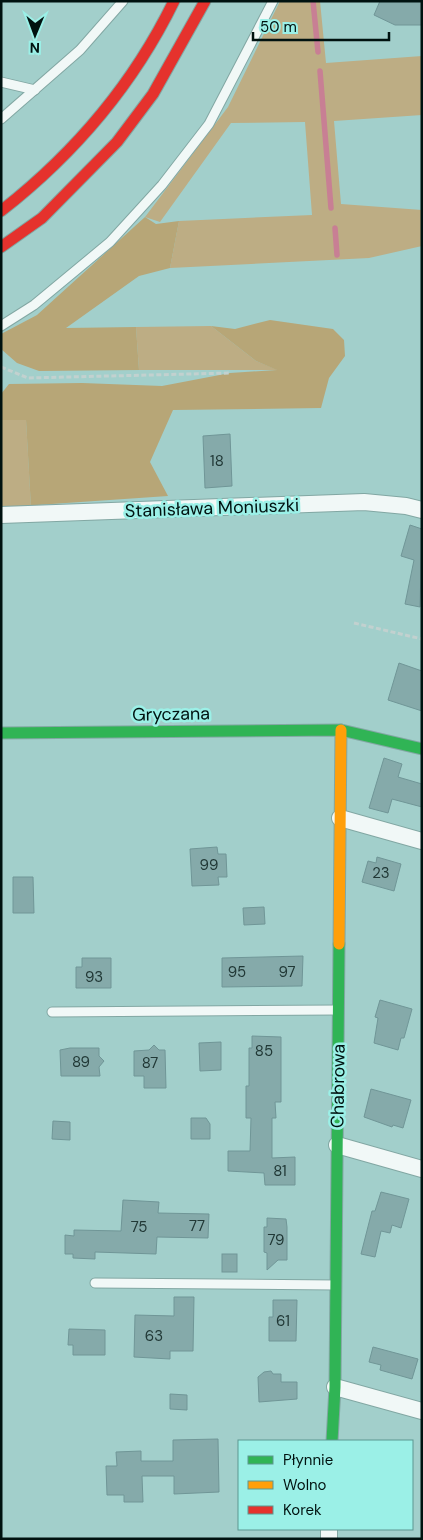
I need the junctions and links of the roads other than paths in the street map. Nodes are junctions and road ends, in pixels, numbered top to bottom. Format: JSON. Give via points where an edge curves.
{"nodes":[{"id":1,"x":124,"y":1,"type":"edge"},
{"id":2,"x":174,"y":1,"type":"edge"},
{"id":3,"x":206,"y":1,"type":"edge"},
{"id":4,"x":273,"y":1,"type":"edge"},
{"id":5,"x":1,"y":82,"type":"edge"},
{"id":6,"x":35,"y":90,"type":"junction"},
{"id":7,"x":1,"y":119,"type":"edge"},
{"id":8,"x":1,"y":211,"type":"edge"},
{"id":9,"x":1,"y":247,"type":"edge"},
{"id":10,"x":1,"y":326,"type":"edge"},
{"id":11,"x":422,"y":510,"type":"edge"},
{"id":12,"x":1,"y":515,"type":"edge"},
{"id":13,"x":341,"y":730,"type":"junction"},
{"id":14,"x":1,"y":733,"type":"edge"},
{"id":15,"x":422,"y":749,"type":"edge"},
{"id":16,"x":340,"y":818,"type":"junction"},
{"id":17,"x":422,"y":841,"type":"edge"},
{"id":18,"x":338,"y":1010,"type":"junction"},
{"id":19,"x":52,"y":1012,"type":"dead end"},
{"id":20,"x":337,"y":1145,"type":"junction"},
{"id":21,"x":422,"y":1169,"type":"edge"},
{"id":22,"x":95,"y":1283,"type":"dead end"},
{"id":23,"x":336,"y":1285,"type":"junction"},
{"id":24,"x":335,"y":1387,"type":"junction"},
{"id":25,"x":422,"y":1411,"type":"edge"},
{"id":26,"x":332,"y":1440,"type":"edge"}],
"edges":[{"from":1,"to":6,"type":"lane","via":[[96,34]]},
{"from":2,"to":8,"type":"main road","via":[[136,69],[95,123],[30,191]]},
{"from":3,"to":9,"type":"main road","via":[[153,94],[117,142],[42,218]]},
{"from":4,"to":10,"type":"lane","via":[[209,124],[162,185],[110,242],[34,305]]},
{"from":5,"to":6,"type":"lane"},
{"from":6,"to":7,"type":"lane"},
{"from":11,"to":12,"type":"street","name":"Stanisława Moniuszki","via":[[364,502]]},
{"from":13,"to":14,"type":"main road","name":"Gryczana"},
{"from":13,"to":15,"type":"main road","name":"Gryczana"},
{"from":13,"to":16,"type":"main road","name":"Chabrowa"},
{"from":16,"to":17,"type":"street"},
{"from":16,"to":18,"type":"main road","name":"Chabrowa"},
{"from":18,"to":19,"type":"lane"},
{"from":18,"to":20,"type":"main road","name":"Chabrowa"},
{"from":20,"to":21,"type":"street"},
{"from":20,"to":23,"type":"main road","name":"Chabrowa"},
{"from":22,"to":23,"type":"lane"},
{"from":23,"to":24,"type":"main road","name":"Chabrowa"},
{"from":24,"to":25,"type":"street"},
{"from":24,"to":26,"type":"main road","name":"Chabrowa"}]}
